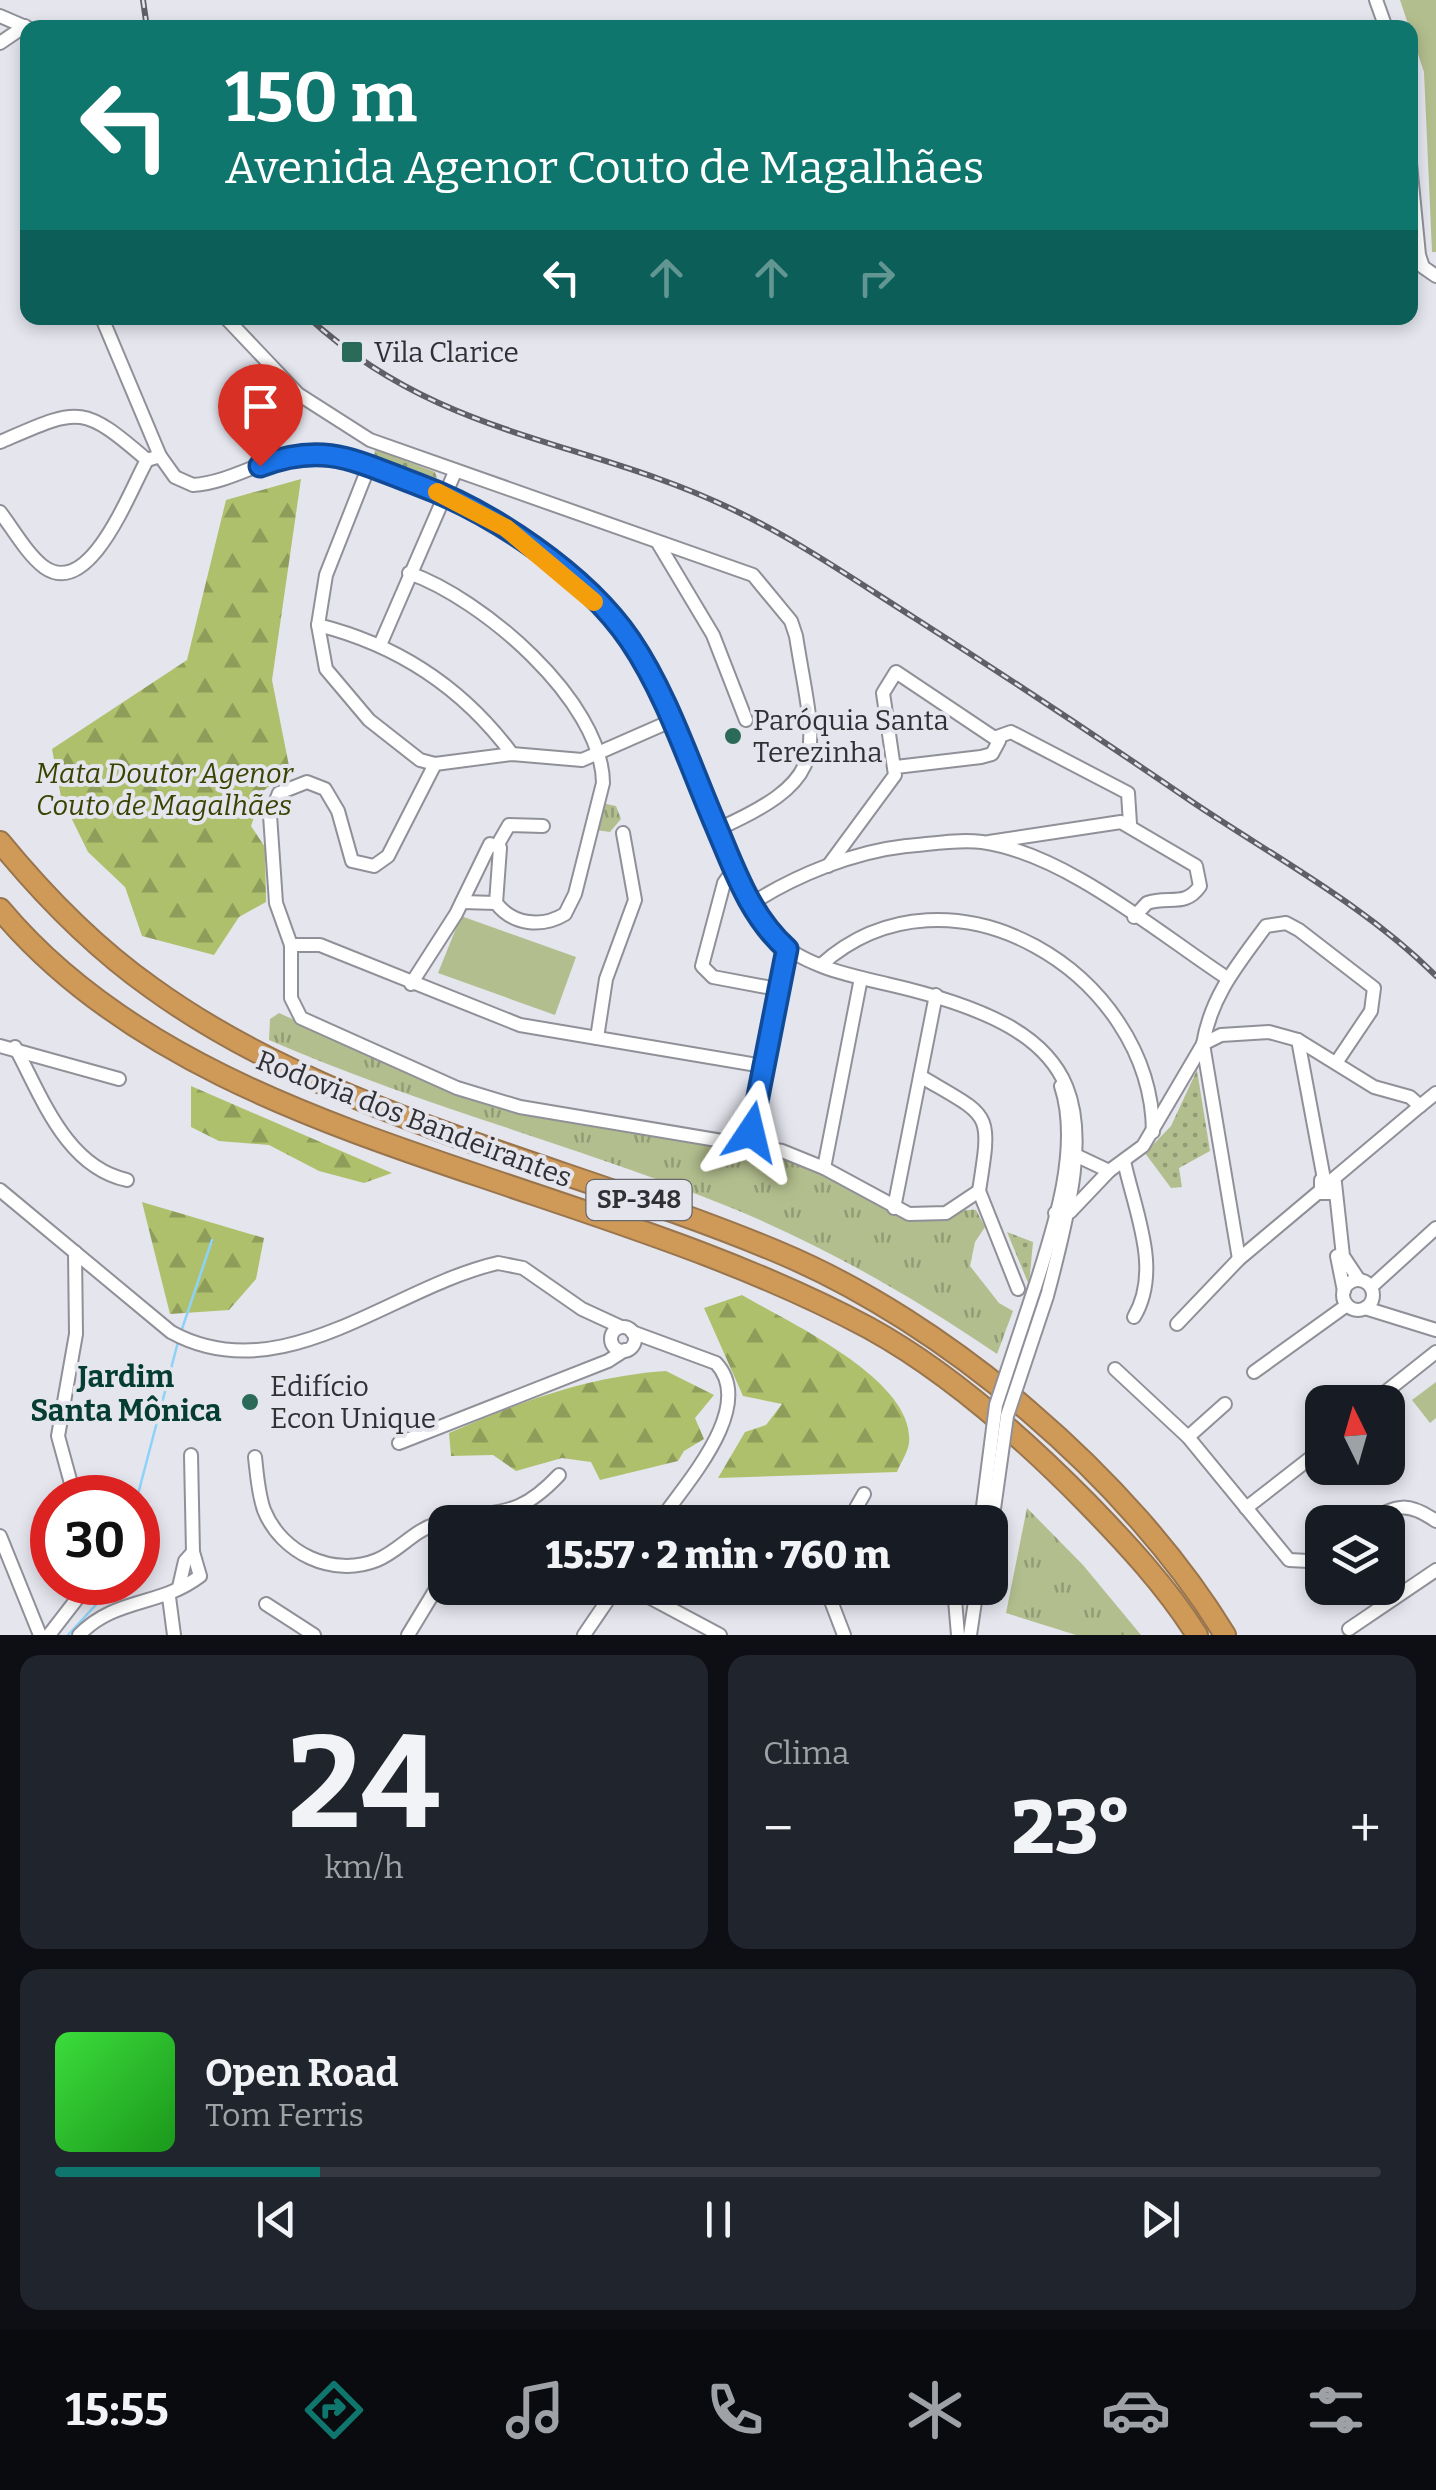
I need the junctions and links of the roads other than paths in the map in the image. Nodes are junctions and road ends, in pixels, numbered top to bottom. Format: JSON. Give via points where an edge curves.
{"nodes":[{"id":1,"x":1418,"y":255,"type":"edge"},
{"id":2,"x":1436,"y":276,"type":"edge"},
{"id":3,"x":105,"y":325,"type":"edge"},
{"id":4,"x":233,"y":325,"type":"edge"},
{"id":5,"x":370,"y":440,"type":"junction"},
{"id":6,"x":0,"y":442,"type":"edge"},
{"id":7,"x":153,"y":458,"type":"junction"},
{"id":8,"x":364,"y":464,"type":"junction"},
{"id":9,"x":455,"y":472,"type":"junction"},
{"id":10,"x":444,"y":494,"type":"junction"},
{"id":11,"x":0,"y":512,"type":"edge"},
{"id":12,"x":658,"y":543,"type":"junction"},
{"id":13,"x":409,"y":573,"type":"junction"},
{"id":14,"x":318,"y":625,"type":"junction"},
{"id":15,"x":380,"y":644,"type":"junction"},
{"id":16,"x":746,"y":720,"type":"dead end"},
{"id":17,"x":670,"y":721,"type":"junction"},
{"id":18,"x":997,"y":736,"type":"junction"},
{"id":19,"x":512,"y":754,"type":"junction"},
{"id":20,"x":597,"y":756,"type":"junction"},
{"id":21,"x":435,"y":764,"type":"junction"},
{"id":22,"x":896,"y":767,"type":"junction"},
{"id":23,"x":860,"y":824,"type":"junction"},
{"id":24,"x":1130,"y":824,"type":"junction"},
{"id":25,"x":543,"y":826,"type":"dead end"},
{"id":26,"x":718,"y":829,"type":"junction"},
{"id":27,"x":623,"y":832,"type":"dead end"},
{"id":28,"x":0,"y":842,"type":"edge"},
{"id":29,"x":987,"y":843,"type":"junction"},
{"id":30,"x":498,"y":844,"type":"junction"},
{"id":31,"x":865,"y":854,"type":"junction"},
{"id":32,"x":828,"y":866,"type":"junction"},
{"id":33,"x":734,"y":869,"type":"junction"},
{"id":34,"x":462,"y":902,"type":"junction"},
{"id":35,"x":496,"y":902,"type":"junction"},
{"id":36,"x":751,"y":904,"type":"junction"},
{"id":37,"x":0,"y":910,"type":"edge"},
{"id":38,"x":1134,"y":918,"type":"junction"},
{"id":39,"x":291,"y":944,"type":"junction"},
{"id":40,"x":787,"y":949,"type":"junction"},
{"id":41,"x":821,"y":966,"type":"junction"},
{"id":42,"x":861,"y":978,"type":"junction"},
{"id":43,"x":1226,"y":978,"type":"junction"},
{"id":44,"x":410,"y":984,"type":"junction"},
{"id":45,"x":777,"y":989,"type":"junction"},
{"id":46,"x":936,"y":996,"type":"junction"},
{"id":47,"x":597,"y":1038,"type":"junction"},
{"id":48,"x":1298,"y":1040,"type":"junction"},
{"id":49,"x":1203,"y":1044,"type":"junction"},
{"id":50,"x":7,"y":1046,"type":"edge"},
{"id":51,"x":1336,"y":1063,"type":"junction"},
{"id":52,"x":762,"y":1066,"type":"junction"},
{"id":53,"x":920,"y":1076,"type":"junction"},
{"id":54,"x":119,"y":1079,"type":"dead end"},
{"id":55,"x":1436,"y":1093,"type":"edge"},
{"id":56,"x":1420,"y":1106,"type":"junction"},
{"id":57,"x":1153,"y":1133,"type":"junction"},
{"id":58,"x":749,"y":1144,"type":"junction"},
{"id":59,"x":1071,"y":1154,"type":"junction"},
{"id":60,"x":1124,"y":1161,"type":"junction"},
{"id":61,"x":824,"y":1168,"type":"junction"},
{"id":62,"x":1109,"y":1172,"type":"junction"},
{"id":63,"x":127,"y":1180,"type":"dead end"},
{"id":64,"x":1327,"y":1187,"type":"junction"},
{"id":65,"x":0,"y":1190,"type":"edge"},
{"id":66,"x":979,"y":1191,"type":"junction"},
{"id":67,"x":894,"y":1208,"type":"junction"},
{"id":68,"x":1061,"y":1218,"type":"junction"},
{"id":69,"x":1436,"y":1228,"type":"edge"},
{"id":70,"x":75,"y":1252,"type":"junction"},
{"id":71,"x":1239,"y":1260,"type":"junction"},
{"id":72,"x":1365,"y":1284,"type":"junction"},
{"id":73,"x":1018,"y":1289,"type":"dead end"},
{"id":74,"x":1345,"y":1298,"type":"junction"},
{"id":75,"x":1366,"y":1308,"type":"junction"},
{"id":76,"x":1134,"y":1317,"type":"dead end"},
{"id":77,"x":1178,"y":1324,"type":"dead end"},
{"id":78,"x":1436,"y":1330,"type":"edge"},
{"id":79,"x":622,"y":1339,"type":"junction"},
{"id":80,"x":1436,"y":1352,"type":"edge"},
{"id":81,"x":1115,"y":1369,"type":"dead end"},
{"id":82,"x":1254,"y":1372,"type":"dead end"},
{"id":83,"x":1394,"y":1385,"type":"edge"},
{"id":84,"x":1224,"y":1404,"type":"dead end"},
{"id":85,"x":1188,"y":1437,"type":"junction"},
{"id":86,"x":400,"y":1443,"type":"dead end"},
{"id":87,"x":191,"y":1455,"type":"dead end"},
{"id":88,"x":255,"y":1457,"type":"dead end"},
{"id":89,"x":1305,"y":1462,"type":"edge"},
{"id":90,"x":68,"y":1475,"type":"edge"},
{"id":91,"x":559,"y":1475,"type":"dead end"},
{"id":92,"x":864,"y":1494,"type":"dead end"},
{"id":93,"x":527,"y":1505,"type":"edge"},
{"id":94,"x":670,"y":1505,"type":"edge"},
{"id":95,"x":858,"y":1505,"type":"edge"},
{"id":96,"x":989,"y":1505,"type":"edge"},
{"id":97,"x":1405,"y":1506,"type":"edge"},
{"id":98,"x":1246,"y":1508,"type":"junction"},
{"id":99,"x":1436,"y":1521,"type":"edge"},
{"id":100,"x":428,"y":1527,"type":"edge"},
{"id":101,"x":0,"y":1536,"type":"edge"},
{"id":102,"x":194,"y":1552,"type":"junction"},
{"id":103,"x":1305,"y":1562,"type":"edge"},
{"id":104,"x":1436,"y":1570,"type":"edge"},
{"id":105,"x":174,"y":1592,"type":"junction"},
{"id":106,"x":428,"y":1602,"type":"edge"},
{"id":107,"x":266,"y":1604,"type":"dead end"},
{"id":108,"x":72,"y":1605,"type":"edge"},
{"id":109,"x":604,"y":1605,"type":"edge"},
{"id":110,"x":664,"y":1605,"type":"edge"},
{"id":111,"x":833,"y":1605,"type":"edge"},
{"id":112,"x":954,"y":1605,"type":"edge"},
{"id":113,"x":970,"y":1605,"type":"edge"},
{"id":114,"x":976,"y":1605,"type":"edge"},
{"id":115,"x":979,"y":1605,"type":"edge"},
{"id":116,"x":975,"y":1608,"type":"junction"},
{"id":117,"x":1350,"y":1628,"type":"dead end"},
{"id":118,"x":294,"y":1630,"type":"edge"},
{"id":119,"x":40,"y":1635,"type":"edge"},
{"id":120,"x":49,"y":1635,"type":"edge"},
{"id":121,"x":79,"y":1635,"type":"edge"},
{"id":122,"x":174,"y":1635,"type":"edge"},
{"id":123,"x":314,"y":1635,"type":"edge"},
{"id":124,"x":408,"y":1635,"type":"edge"},
{"id":125,"x":584,"y":1635,"type":"edge"},
{"id":126,"x":720,"y":1635,"type":"edge"},
{"id":127,"x":844,"y":1635,"type":"edge"},
{"id":128,"x":958,"y":1635,"type":"edge"},
{"id":129,"x":970,"y":1635,"type":"edge"},
{"id":130,"x":978,"y":1635,"type":"edge"},
{"id":131,"x":1197,"y":1635,"type":"edge"},
{"id":132,"x":1226,"y":1635,"type":"edge"}],
"edges":[{"from":1,"to":2,"type":"street"},
{"from":3,"to":7,"type":"street"},
{"from":4,"to":5,"type":"street","via":[[298,394]]},
{"from":5,"to":8,"type":"street"},
{"from":5,"to":9,"type":"street"},
{"from":6,"to":7,"type":"street","via":[[76,414],[97,419]]},
{"from":7,"to":8,"type":"street","via":[[193,485],[293,454],[324,452]]},
{"from":7,"to":11,"type":"street","via":[[97,553],[77,570],[62,574],[42,566]]},
{"from":8,"to":10,"type":"street"},
{"from":8,"to":14,"type":"street","via":[[326,575]]},
{"from":9,"to":10,"type":"street"},
{"from":9,"to":12,"type":"street"},
{"from":10,"to":13,"type":"street"},
{"from":10,"to":17,"type":"street","via":[[506,528],[606,613],[629,638]]},
{"from":12,"to":16,"type":"street","via":[[713,635]]},
{"from":12,"to":26,"type":"street","via":[[754,575],[796,636],[810,736],[807,768],[769,806]]},
{"from":13,"to":15,"type":"street"},
{"from":13,"to":20,"type":"street","via":[[460,596],[545,669],[575,708]]},
{"from":14,"to":15,"type":"street"},
{"from":14,"to":21,"type":"street","via":[[326,669],[344,696],[406,750]]},
{"from":15,"to":19,"type":"street","via":[[423,666]]},
{"from":17,"to":20,"type":"street"},
{"from":17,"to":26,"type":"street"},
{"from":18,"to":22,"type":"street","via":[[992,754]]},
{"from":18,"to":22,"type":"street","via":[[896,672],[883,693]]},
{"from":18,"to":24,"type":"street","via":[[1011,732],[1128,793]]},
{"from":19,"to":20,"type":"street","via":[[568,761]]},
{"from":19,"to":21,"type":"street"},
{"from":20,"to":35,"type":"street","via":[[603,783],[570,908],[557,919],[531,923],[505,914]]},
{"from":21,"to":39,"type":"street","via":[[388,856],[368,868],[348,854],[325,789],[307,782],[279,793],[270,829],[276,903]]},
{"from":22,"to":23,"type":"street"},
{"from":23,"to":31,"type":"street"},
{"from":23,"to":32,"type":"street"},
{"from":24,"to":29,"type":"street"},
{"from":24,"to":38,"type":"street","via":[[1189,859],[1200,875],[1194,894],[1147,903]]},
{"from":25,"to":30,"type":"street","via":[[508,826]]},
{"from":26,"to":33,"type":"street"},
{"from":27,"to":47,"type":"street","via":[[635,900],[606,979]]},
{"from":28,"to":132,"type":"highway","name":"Rodovia dos Bandeirantes","number":"SP-348","via":[[102,950],[215,1029],[397,1112],[779,1252],[881,1302],[1051,1431],[1128,1511]]},
{"from":29,"to":31,"type":"street","via":[[964,840]]},
{"from":29,"to":38,"type":"street","via":[[1069,874]]},
{"from":30,"to":34,"type":"street","via":[[487,846]]},
{"from":30,"to":35,"type":"street"},
{"from":31,"to":32,"type":"street"},
{"from":32,"to":36,"type":"street"},
{"from":33,"to":36,"type":"street"},
{"from":33,"to":45,"type":"street","via":[[724,883],[702,966],[713,976]]},
{"from":34,"to":35,"type":"street"},
{"from":34,"to":44,"type":"street"},
{"from":36,"to":40,"type":"street"},
{"from":37,"to":131,"type":"highway","name":"Rodovia dos Bandeirantes","number":"SP-348","via":[[67,976],[144,1033],[228,1077],[387,1144],[770,1280],[871,1330],[966,1394],[1045,1460],[1118,1534]]},
{"from":38,"to":43,"type":"street"},
{"from":39,"to":44,"type":"street","via":[[320,945]]},
{"from":39,"to":58,"type":"street","via":[[291,998],[300,1018],[313,1026],[486,1098]]},
{"from":40,"to":41,"type":"street"},
{"from":40,"to":45,"type":"street"},
{"from":41,"to":42,"type":"street"},
{"from":41,"to":57,"type":"street","via":[[876,932],[933,919],[1020,937],[1100,999],[1128,1032],[1145,1072]]},
{"from":42,"to":46,"type":"street"},
{"from":42,"to":61,"type":"street"},
{"from":43,"to":49,"type":"street"},
{"from":43,"to":51,"type":"street","via":[[1274,923],[1299,930],[1364,978],[1376,999]]},
{"from":44,"to":47,"type":"street","via":[[520,1025]]},
{"from":45,"to":52,"type":"street"},
{"from":46,"to":53,"type":"street"},
{"from":46,"to":59,"type":"street","via":[[1016,1032],[1058,1066],[1078,1117]]},
{"from":47,"to":52,"type":"street"},
{"from":48,"to":49,"type":"street","via":[[1240,1031]]},
{"from":48,"to":51,"type":"street"},
{"from":48,"to":64,"type":"street"},
{"from":49,"to":57,"type":"street"},
{"from":49,"to":71,"type":"street"},
{"from":50,"to":54,"type":"street"},
{"from":50,"to":63,"type":"street","via":[[75,1150],[98,1172]]},
{"from":51,"to":56,"type":"street"},
{"from":52,"to":58,"type":"street"},
{"from":53,"to":66,"type":"street","via":[[987,1125]]},
{"from":53,"to":67,"type":"street"},
{"from":55,"to":56,"type":"street"},
{"from":56,"to":64,"type":"street"},
{"from":57,"to":60,"type":"street"},
{"from":58,"to":61,"type":"street"},
{"from":59,"to":62,"type":"street"},
{"from":59,"to":68,"type":"street"},
{"from":60,"to":62,"type":"street"},
{"from":60,"to":76,"type":"street","via":[[1148,1268],[1146,1298]]},
{"from":61,"to":67,"type":"street"},
{"from":62,"to":68,"type":"street"},
{"from":64,"to":71,"type":"street"},
{"from":64,"to":72,"type":"street","via":[[1344,1261]]},
{"from":64,"to":74,"type":"street"},
{"from":65,"to":70,"type":"street"},
{"from":66,"to":67,"type":"street","via":[[934,1216]]},
{"from":66,"to":73,"type":"street"},
{"from":68,"to":96,"type":"street","bridge":true},
{"from":69,"to":72,"type":"street"},
{"from":70,"to":79,"type":"street","via":[[177,1335],[223,1350],[284,1345],[498,1263],[524,1268]]},
{"from":70,"to":90,"type":"street","via":[[76,1334],[58,1436]]},
{"from":71,"to":77,"type":"street"},
{"from":72,"to":74,"type":"street"},
{"from":72,"to":75,"type":"street","via":[[1373,1296]]},
{"from":74,"to":75,"type":"street","via":[[1355,1310]]},
{"from":74,"to":82,"type":"street"},
{"from":75,"to":78,"type":"street"},
{"from":79,"to":86,"type":"street","via":[[602,1363]]},
{"from":79,"to":94,"type":"street","via":[[660,1341],[716,1363],[728,1382],[726,1422]]},
{"from":80,"to":83,"type":"street"},
{"from":81,"to":85,"type":"street"},
{"from":84,"to":85,"type":"street"},
{"from":85,"to":98,"type":"street"},
{"from":87,"to":102,"type":"street"},
{"from":88,"to":100,"type":"street","via":[[262,1506],[274,1530],[292,1549],[322,1563],[377,1560]]},
{"from":89,"to":98,"type":"street"},
{"from":91,"to":93,"type":"street"},
{"from":92,"to":95,"type":"street"},
{"from":97,"to":99,"type":"street"},
{"from":98,"to":103,"type":"street","via":[[1289,1560]]},
{"from":101,"to":119,"type":"street"},
{"from":102,"to":105,"type":"street"},
{"from":102,"to":105,"type":"street","via":[[201,1570]]},
{"from":104,"to":117,"type":"street"},
{"from":105,"to":121,"type":"street","via":[[108,1612]]},
{"from":105,"to":122,"type":"street"},
{"from":106,"to":124,"type":"street"},
{"from":107,"to":118,"type":"street"},
{"from":108,"to":120,"type":"street"},
{"from":109,"to":125,"type":"street"},
{"from":110,"to":126,"type":"street"},
{"from":111,"to":127,"type":"street"},
{"from":112,"to":128,"type":"street"},
{"from":113,"to":116,"type":"street"},
{"from":114,"to":116,"type":"street"},
{"from":115,"to":130,"type":"street"},
{"from":116,"to":129,"type":"street"},
{"from":118,"to":123,"type":"street"}]}
